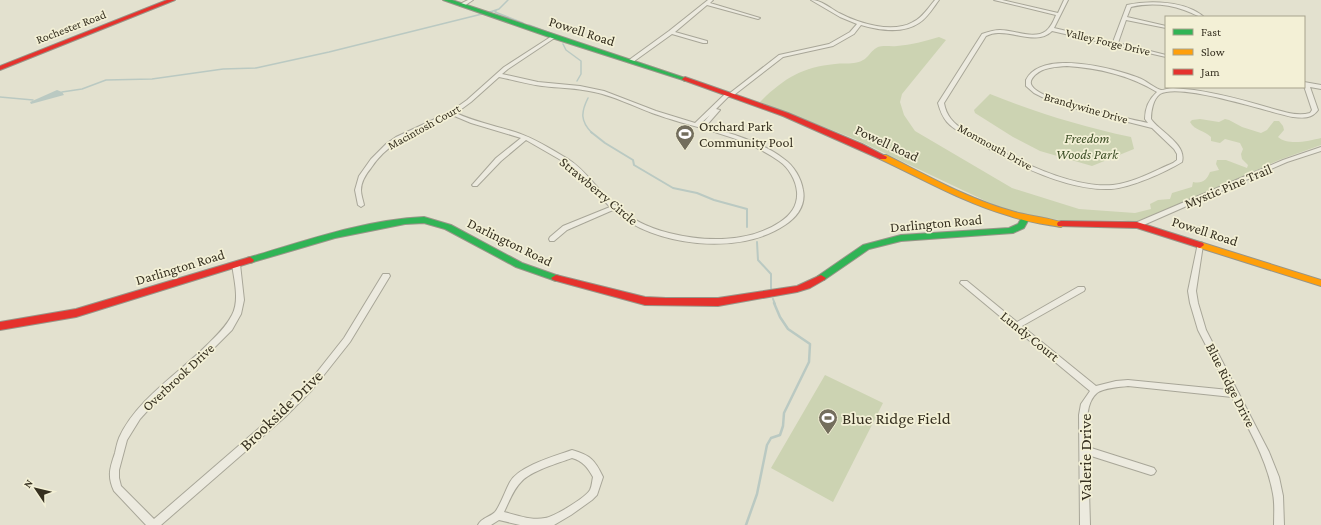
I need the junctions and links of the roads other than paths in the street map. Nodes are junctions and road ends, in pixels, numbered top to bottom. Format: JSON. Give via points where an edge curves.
{"nodes":[{"id":1,"x":172,"y":0,"type":"edge"},
{"id":2,"x":446,"y":0,"type":"edge"},
{"id":3,"x":472,"y":0,"type":"edge"},
{"id":4,"x":813,"y":0,"type":"edge"},
{"id":5,"x":936,"y":0,"type":"edge"},
{"id":6,"x":996,"y":0,"type":"edge"},
{"id":7,"x":1066,"y":0,"type":"edge"},
{"id":8,"x":709,"y":2,"type":"edge"},
{"id":9,"x":462,"y":5,"type":"junction"},
{"id":10,"x":1058,"y":14,"type":"junction"},
{"id":11,"x":1201,"y":16,"type":"edge"},
{"id":12,"x":758,"y":18,"type":"dead end"},
{"id":13,"x":1125,"y":18,"type":"junction"},
{"id":14,"x":859,"y":25,"type":"junction"},
{"id":15,"x":1165,"y":27,"type":"edge"},
{"id":16,"x":1051,"y":29,"type":"junction"},
{"id":17,"x":671,"y":32,"type":"junction"},
{"id":18,"x":554,"y":37,"type":"junction"},
{"id":19,"x":705,"y":42,"type":"dead end"},
{"id":20,"x":1115,"y":44,"type":"junction"},
{"id":21,"x":1165,"y":56,"type":"edge"},
{"id":22,"x":631,"y":61,"type":"junction"},
{"id":23,"x":0,"y":68,"type":"edge"},
{"id":24,"x":498,"y":75,"type":"junction"},
{"id":25,"x":1306,"y":84,"type":"edge"},
{"id":26,"x":1321,"y":87,"type":"edge"},
{"id":27,"x":1161,"y":92,"type":"junction"},
{"id":28,"x":732,"y":94,"type":"junction"},
{"id":29,"x":452,"y":113,"type":"junction"},
{"id":30,"x":699,"y":126,"type":"junction"},
{"id":31,"x":1152,"y":126,"type":"junction"},
{"id":32,"x":525,"y":138,"type":"junction"},
{"id":33,"x":1321,"y":149,"type":"edge"},
{"id":34,"x":475,"y":185,"type":"dead end"},
{"id":35,"x":361,"y":205,"type":"dead end"},
{"id":36,"x":614,"y":207,"type":"junction"},
{"id":37,"x":1025,"y":219,"type":"junction"},
{"id":38,"x":1137,"y":225,"type":"junction"},
{"id":39,"x":552,"y":239,"type":"dead end"},
{"id":40,"x":1200,"y":244,"type":"junction"},
{"id":41,"x":236,"y":264,"type":"junction"},
{"id":42,"x":386,"y":276,"type":"dead end"},
{"id":43,"x":964,"y":283,"type":"dead end"},
{"id":44,"x":1321,"y":283,"type":"edge"},
{"id":45,"x":1081,"y":289,"type":"dead end"},
{"id":46,"x":0,"y":326,"type":"edge"},
{"id":47,"x":1017,"y":326,"type":"junction"},
{"id":48,"x":1095,"y":390,"type":"junction"},
{"id":49,"x":1235,"y":394,"type":"junction"},
{"id":50,"x":1084,"y":450,"type":"junction"},
{"id":51,"x":1151,"y":471,"type":"dead end"},
{"id":52,"x":498,"y":515,"type":"junction"},
{"id":53,"x":153,"y":525,"type":"edge"},
{"id":54,"x":483,"y":525,"type":"edge"},
{"id":55,"x":1085,"y":525,"type":"edge"},
{"id":56,"x":1279,"y":525,"type":"edge"}],
"edges":[{"from":1,"to":23,"type":"street","name":"Rochester Road"},
{"from":2,"to":9,"type":"street","name":"Powell Road"},
{"from":3,"to":9,"type":"street"},
{"from":4,"to":14,"type":"street"},
{"from":5,"to":14,"type":"street","via":[[919,21],[912,25],[882,28]]},
{"from":6,"to":10,"type":"street"},
{"from":7,"to":10,"type":"street"},
{"from":8,"to":12,"type":"street"},
{"from":8,"to":17,"type":"street"},
{"from":9,"to":18,"type":"street","name":"Powell Road"},
{"from":10,"to":16,"type":"street"},
{"from":11,"to":13,"type":"street","via":[[1179,5],[1148,0],[1131,4]]},
{"from":13,"to":15,"type":"street"},
{"from":13,"to":20,"type":"street"},
{"from":14,"to":28,"type":"street","via":[[852,33],[831,45],[781,56]]},
{"from":16,"to":20,"type":"street","name":"Valley Forge Drive"},
{"from":16,"to":31,"type":"street","name":"Monmouth Drive","via":[[1045,34],[1000,31],[984,36],[943,99],[945,117],[1025,166],[1076,183],[1101,188],[1124,184],[1180,161],[1179,152]]},
{"from":17,"to":19,"type":"street"},
{"from":17,"to":22,"type":"street"},
{"from":18,"to":22,"type":"street","name":"Powell Road"},
{"from":18,"to":24,"type":"street","name":"Macintosh Court"},
{"from":20,"to":21,"type":"street","name":"Valley Forge Drive"},
{"from":22,"to":28,"type":"street","name":"Powell Road"},
{"from":24,"to":29,"type":"street","name":"Macintosh Court"},
{"from":24,"to":30,"type":"street","name":"Strawberry Circle","via":[[540,84],[595,90]]},
{"from":25,"to":26,"type":"street"},
{"from":25,"to":27,"type":"street","via":[[1315,110],[1312,114],[1304,116],[1193,92]]},
{"from":27,"to":31,"type":"street","via":[[1153,99],[1149,110],[1148,120]]},
{"from":27,"to":31,"type":"street","name":"Brandywine Drive","via":[[1132,77],[1071,65],[1057,64],[1042,68],[1034,72],[1028,81],[1029,87],[1036,93],[1063,104]]},
{"from":28,"to":30,"type":"street"},
{"from":28,"to":37,"type":"street","name":"Powell Road","via":[[848,140],[985,206]]},
{"from":29,"to":32,"type":"street","name":"Strawberry Circle","via":[[471,122]]},
{"from":29,"to":35,"type":"street","name":"Macintosh Court","via":[[398,138],[380,152],[367,168],[359,184]]},
{"from":30,"to":36,"type":"street","name":"Strawberry Circle","via":[[761,149],[787,165],[798,180],[801,193],[798,208],[793,216],[778,228],[759,236],[739,240],[708,240],[681,238],[653,231],[632,222]]},
{"from":32,"to":34,"type":"street","via":[[486,170]]},
{"from":32,"to":36,"type":"street","name":"Strawberry Circle","via":[[572,164]]},
{"from":33,"to":38,"type":"street","name":"Mystic Pine Trail"},
{"from":36,"to":39,"type":"street","via":[[565,228]]},
{"from":37,"to":38,"type":"street","name":"Powell Road","via":[[1062,224]]},
{"from":37,"to":41,"type":"street","name":"Darlington Road","via":[[1021,226],[1010,231],[901,238],[880,242],[866,248],[808,286],[718,302],[645,301],[548,276],[519,265],[448,227],[424,220],[382,224],[334,235]]},
{"from":38,"to":40,"type":"street","name":"Powell Road"},
{"from":40,"to":44,"type":"street","name":"Powell Road"},
{"from":40,"to":49,"type":"street","name":"Blue Ridge Drive","via":[[1192,291],[1194,303],[1202,330]]},
{"from":41,"to":46,"type":"street","name":"Darlington Road","via":[[76,313]]},
{"from":41,"to":53,"type":"street","name":"Overbrook Drive","via":[[240,300],[237,314],[229,328],[156,396],[137,416],[123,439],[114,470],[117,488]]},
{"from":42,"to":53,"type":"street","name":"Brookside Drive","via":[[347,340],[309,388]]},
{"from":43,"to":47,"type":"street","name":"Lundy Court"},
{"from":45,"to":47,"type":"street"},
{"from":47,"to":48,"type":"street","name":"Lundy Court"},
{"from":48,"to":49,"type":"street","via":[[1128,383]]},
{"from":48,"to":50,"type":"street","name":"Valerie Drive","via":[[1084,409]]},
{"from":49,"to":56,"type":"street","name":"Blue Ridge Drive","via":[[1265,452],[1274,476]]},
{"from":50,"to":51,"type":"street"},
{"from":50,"to":55,"type":"street","name":"Valerie Drive"},
{"from":52,"to":52,"type":"street","via":[[519,477],[545,463],[572,454],[583,457],[598,477],[594,492],[589,497],[553,520],[545,523]]},
{"from":52,"to":54,"type":"street"}]}
